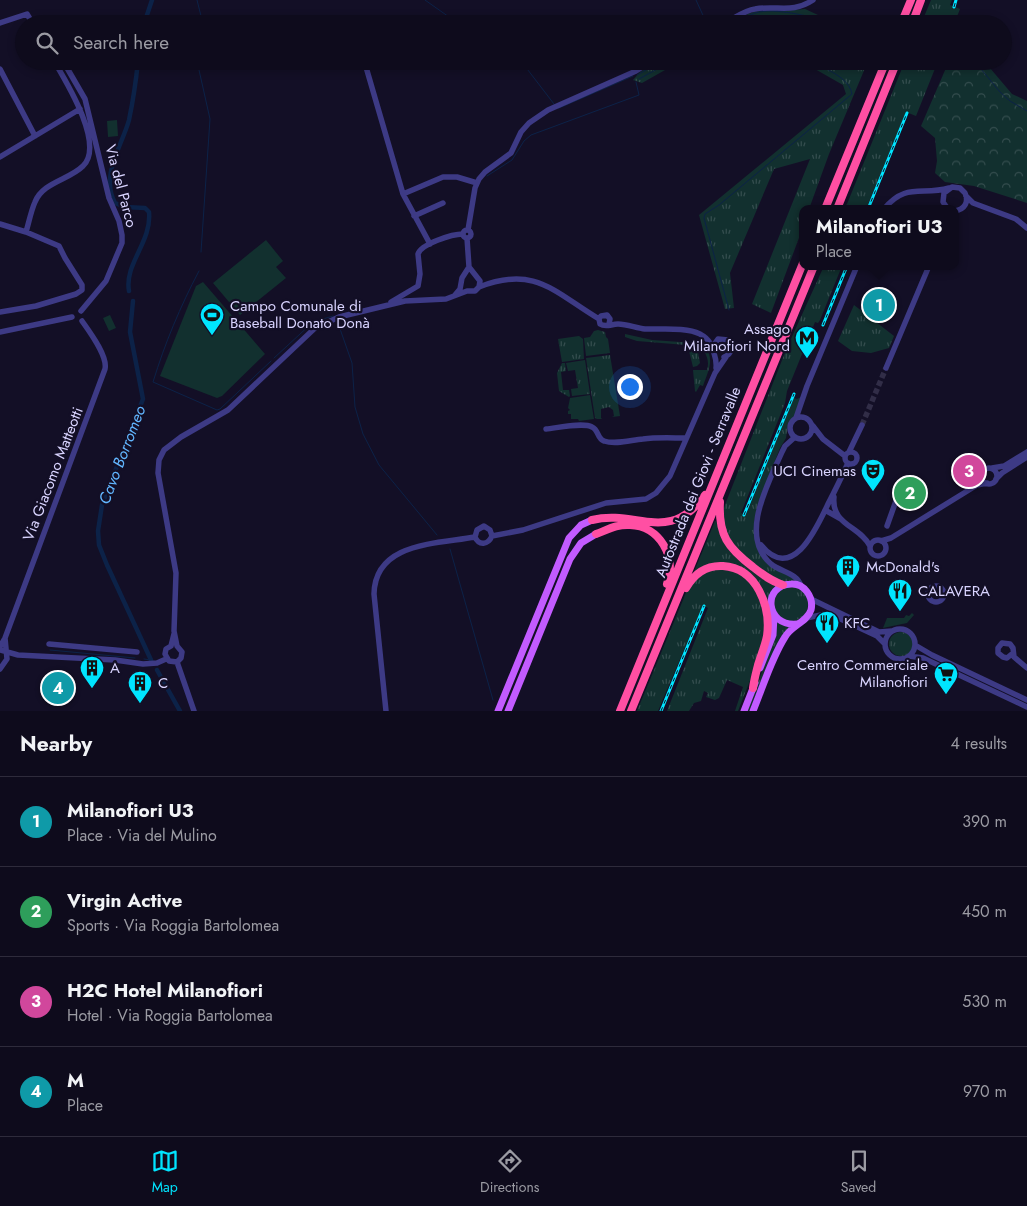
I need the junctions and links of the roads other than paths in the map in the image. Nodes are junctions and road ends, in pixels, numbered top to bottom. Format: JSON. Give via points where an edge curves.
{"nodes":[{"id":1,"x":813,"y":0,"type":"edge"},
{"id":2,"x":911,"y":0,"type":"edge"},
{"id":3,"x":921,"y":0,"type":"edge"},
{"id":4,"x":741,"y":15,"type":"edge"},
{"id":5,"x":905,"y":15,"type":"edge"},
{"id":6,"x":915,"y":15,"type":"edge"},
{"id":7,"x":15,"y":18,"type":"edge"},
{"id":8,"x":0,"y":23,"type":"edge"},
{"id":9,"x":0,"y":69,"type":"edge"},
{"id":10,"x":59,"y":70,"type":"edge"},
{"id":11,"x":68,"y":70,"type":"edge"},
{"id":12,"x":367,"y":70,"type":"edge"},
{"id":13,"x":636,"y":70,"type":"edge"},
{"id":14,"x":882,"y":70,"type":"edge"},
{"id":15,"x":893,"y":70,"type":"edge"},
{"id":16,"x":80,"y":109,"type":"junction"},
{"id":17,"x":36,"y":136,"type":"junction"},
{"id":18,"x":0,"y":157,"type":"edge"},
{"id":19,"x":477,"y":183,"type":"junction"},
{"id":20,"x":949,"y":188,"type":"junction"},
{"id":21,"x":926,"y":190,"type":"junction"},
{"id":22,"x":403,"y":194,"type":"junction"},
{"id":23,"x":966,"y":196,"type":"junction"},
{"id":24,"x":443,"y":203,"type":"dead end"},
{"id":25,"x":827,"y":205,"type":"edge"},
{"id":26,"x":839,"y":205,"type":"edge"},
{"id":27,"x":889,"y":205,"type":"edge"},
{"id":28,"x":945,"y":205,"type":"edge"},
{"id":29,"x":979,"y":206,"type":"junction"},
{"id":30,"x":959,"y":209,"type":"edge"},
{"id":31,"x":959,"y":210,"type":"edge"},
{"id":32,"x":414,"y":216,"type":"junction"},
{"id":33,"x":0,"y":224,"type":"edge"},
{"id":34,"x":1027,"y":228,"type":"edge"},
{"id":35,"x":26,"y":232,"type":"junction"},
{"id":36,"x":466,"y":234,"type":"junction"},
{"id":37,"x":430,"y":244,"type":"junction"},
{"id":38,"x":469,"y":267,"type":"junction"},
{"id":39,"x":800,"y":270,"type":"edge"},
{"id":40,"x":812,"y":270,"type":"edge"},
{"id":41,"x":855,"y":270,"type":"edge"},
{"id":42,"x":927,"y":270,"type":"edge"},
{"id":43,"x":465,"y":274,"type":"junction"},
{"id":44,"x":477,"y":276,"type":"junction"},
{"id":45,"x":492,"y":282,"type":"junction"},
{"id":46,"x":461,"y":285,"type":"junction"},
{"id":47,"x":479,"y":286,"type":"junction"},
{"id":48,"x":467,"y":291,"type":"junction"},
{"id":49,"x":455,"y":295,"type":"junction"},
{"id":50,"x":388,"y":305,"type":"junction"},
{"id":51,"x":81,"y":311,"type":"junction"},
{"id":52,"x":0,"y":312,"type":"edge"},
{"id":53,"x":72,"y":317,"type":"junction"},
{"id":54,"x":82,"y":321,"type":"junction"},
{"id":55,"x":0,"y":332,"type":"edge"},
{"id":56,"x":712,"y":346,"type":"junction"},
{"id":57,"x":715,"y":355,"type":"junction"},
{"id":58,"x":726,"y":357,"type":"junction"},
{"id":59,"x":886,"y":368,"type":"tunnel mouth"},
{"id":60,"x":716,"y":370,"type":"junction"},
{"id":61,"x":803,"y":399,"type":"junction"},
{"id":62,"x":796,"y":418,"type":"junction"},
{"id":63,"x":809,"y":420,"type":"junction"},
{"id":64,"x":862,"y":425,"type":"tunnel mouth"},
{"id":65,"x":813,"y":426,"type":"junction"},
{"id":66,"x":546,"y":429,"type":"dead end"},
{"id":67,"x":686,"y":438,"type":"junction"},
{"id":68,"x":795,"y":438,"type":"junction"},
{"id":69,"x":808,"y":438,"type":"junction"},
{"id":70,"x":857,"y":438,"type":"junction"},
{"id":71,"x":823,"y":439,"type":"junction"},
{"id":72,"x":1027,"y":452,"type":"edge"},
{"id":73,"x":847,"y":454,"type":"junction"},
{"id":74,"x":856,"y":455,"type":"junction"},
{"id":75,"x":1027,"y":457,"type":"edge"},
{"id":76,"x":848,"y":463,"type":"junction"},
{"id":77,"x":992,"y":468,"type":"junction"},
{"id":78,"x":982,"y":478,"type":"junction"},
{"id":79,"x":996,"y":479,"type":"junction"},
{"id":80,"x":987,"y":483,"type":"junction"},
{"id":81,"x":902,"y":484,"type":"dead end"},
{"id":82,"x":712,"y":485,"type":"junction"},
{"id":83,"x":977,"y":485,"type":"junction"},
{"id":84,"x":834,"y":492,"type":"junction"},
{"id":85,"x":720,"y":495,"type":"junction"},
{"id":86,"x":825,"y":510,"type":"junction"},
{"id":87,"x":834,"y":511,"type":"junction"},
{"id":88,"x":841,"y":519,"type":"junction"},
{"id":89,"x":592,"y":520,"type":"joint"},
{"id":90,"x":888,"y":526,"type":"dead end"},
{"id":91,"x":596,"y":534,"type":"joint"},
{"id":92,"x":492,"y":536,"type":"junction"},
{"id":93,"x":475,"y":537,"type":"junction"},
{"id":94,"x":891,"y":538,"type":"junction"},
{"id":95,"x":758,"y":539,"type":"junction"},
{"id":96,"x":875,"y":543,"type":"junction"},
{"id":97,"x":886,"y":548,"type":"junction"},
{"id":98,"x":783,"y":585,"type":"junction"},
{"id":99,"x":801,"y":586,"type":"junction"},
{"id":100,"x":811,"y":599,"type":"junction"},
{"id":101,"x":674,"y":607,"type":"junction"},
{"id":102,"x":774,"y":616,"type":"junction"},
{"id":103,"x":806,"y":618,"type":"junction"},
{"id":104,"x":797,"y":624,"type":"junction"},
{"id":105,"x":892,"y":631,"type":"junction"},
{"id":106,"x":49,"y":644,"type":"dead end"},
{"id":107,"x":885,"y":644,"type":"junction"},
{"id":108,"x":915,"y":644,"type":"junction"},
{"id":109,"x":174,"y":646,"type":"junction"},
{"id":110,"x":2,"y":650,"type":"edge"},
{"id":111,"x":137,"y":652,"type":"dead end"},
{"id":112,"x":1013,"y":653,"type":"junction"},
{"id":113,"x":18,"y":655,"type":"junction"},
{"id":114,"x":909,"y":656,"type":"junction"},
{"id":115,"x":1007,"y":658,"type":"junction"},
{"id":116,"x":166,"y":659,"type":"junction"},
{"id":117,"x":1017,"y":660,"type":"junction"},
{"id":118,"x":177,"y":662,"type":"junction"},
{"id":119,"x":2,"y":665,"type":"edge"},
{"id":120,"x":1027,"y":668,"type":"edge"},
{"id":121,"x":633,"y":679,"type":"junction"},
{"id":122,"x":753,"y":688,"type":"junction"},
{"id":123,"x":505,"y":693,"type":"junction"},
{"id":124,"x":1027,"y":700,"type":"edge"},
{"id":125,"x":1027,"y":707,"type":"edge"},
{"id":126,"x":194,"y":711,"type":"edge"},
{"id":127,"x":386,"y":711,"type":"edge"},
{"id":128,"x":493,"y":711,"type":"edge"},
{"id":129,"x":498,"y":711,"type":"edge"},
{"id":130,"x":508,"y":711,"type":"edge"},
{"id":131,"x":620,"y":711,"type":"edge"},
{"id":132,"x":631,"y":711,"type":"edge"},
{"id":133,"x":744,"y":711,"type":"edge"},
{"id":134,"x":753,"y":711,"type":"edge"}],
"edges":[{"from":1,"to":4,"type":"street","via":[[796,8],[753,9]]},
{"from":2,"to":5,"type":"highway"},
{"from":3,"to":6,"type":"highway"},
{"from":7,"to":8,"type":"street"},
{"from":9,"to":17,"type":"street"},
{"from":10,"to":16,"type":"street"},
{"from":11,"to":51,"type":"street","name":"Via del Parco","via":[[85,100],[109,198],[122,235],[122,243],[106,281]]},
{"from":12,"to":22,"type":"street"},
{"from":13,"to":19,"type":"street","via":[[537,117],[521,132],[508,156],[485,172]]},
{"from":14,"to":25,"type":"highway"},
{"from":15,"to":26,"type":"highway"},
{"from":16,"to":17,"type":"street"},
{"from":16,"to":35,"type":"street","via":[[91,148],[90,158],[82,167],[43,190],[35,202]]},
{"from":17,"to":18,"type":"street"},
{"from":19,"to":22,"type":"street","via":[[450,176]]},
{"from":19,"to":36,"type":"street"},
{"from":20,"to":21,"type":"street"},
{"from":20,"to":23,"type":"street","via":[[960,188]]},
{"from":20,"to":28,"type":"street","via":[[944,193]]},
{"from":21,"to":27,"type":"street","via":[[903,194]]},
{"from":21,"to":28,"type":"street","via":[[934,192]]},
{"from":22,"to":32,"type":"street"},
{"from":23,"to":29,"type":"street"},
{"from":23,"to":30,"type":"street","via":[[966,202]]},
{"from":24,"to":32,"type":"street"},
{"from":29,"to":31,"type":"street"},
{"from":29,"to":34,"type":"street","via":[[1016,219]]},
{"from":32,"to":37,"type":"street"},
{"from":33,"to":35,"type":"street"},
{"from":35,"to":52,"type":"street","via":[[59,246],[82,290],[36,306]]},
{"from":36,"to":37,"type":"street","via":[[455,234]]},
{"from":36,"to":38,"type":"street"},
{"from":37,"to":50,"type":"street","via":[[419,251],[418,286]]},
{"from":38,"to":43,"type":"street"},
{"from":38,"to":44,"type":"street"},
{"from":39,"to":82,"type":"highway","name":"Autostrada dei Giovi - Serravalle"},
{"from":40,"to":85,"type":"highway","name":"Autostrada dei Giovi - Serravalle"},
{"from":41,"to":61,"type":"street"},
{"from":42,"to":59,"type":"street"},
{"from":43,"to":44,"type":"street"},
{"from":43,"to":46,"type":"street"},
{"from":44,"to":45,"type":"street"},
{"from":44,"to":47,"type":"street"},
{"from":45,"to":47,"type":"street"},
{"from":45,"to":56,"type":"street","via":[[521,278],[535,280],[599,319],[603,315],[608,316],[609,324],[690,331],[705,337]]},
{"from":46,"to":48,"type":"street"},
{"from":46,"to":49,"type":"street"},
{"from":47,"to":48,"type":"street","via":[[472,292]]},
{"from":48,"to":49,"type":"street"},
{"from":49,"to":50,"type":"street"},
{"from":50,"to":109,"type":"street","via":[[339,317],[315,328],[228,410],[181,437],[161,453],[158,473],[176,572]]},
{"from":51,"to":53,"type":"street","via":[[75,311]]},
{"from":51,"to":54,"type":"street"},
{"from":53,"to":54,"type":"street","via":[[75,322]]},
{"from":53,"to":55,"type":"street"},
{"from":54,"to":110,"type":"street","name":"Via Giacomo Matteotti","via":[[104,358],[105,370]]},
{"from":56,"to":57,"type":"street"},
{"from":56,"to":58,"type":"street","via":[[718,339],[728,340],[732,348]]},
{"from":57,"to":58,"type":"street"},
{"from":57,"to":60,"type":"street"},
{"from":58,"to":60,"type":"street"},
{"from":60,"to":67,"type":"street"},
{"from":61,"to":62,"type":"street"},
{"from":61,"to":63,"type":"street"},
{"from":62,"to":63,"type":"street"},
{"from":62,"to":68,"type":"street","via":[[790,428]]},
{"from":63,"to":65,"type":"street"},
{"from":64,"to":70,"type":"street"},
{"from":65,"to":69,"type":"street"},
{"from":65,"to":71,"type":"street"},
{"from":66,"to":67,"type":"street","via":[[591,426],[605,442]]},
{"from":67,"to":92,"type":"street","via":[[670,476],[652,496],[606,503],[523,530]]},
{"from":68,"to":69,"type":"street"},
{"from":68,"to":95,"type":"street","via":[[785,446],[760,504],[756,521]]},
{"from":69,"to":71,"type":"street"},
{"from":70,"to":73,"type":"street"},
{"from":70,"to":74,"type":"street"},
{"from":71,"to":73,"type":"street"},
{"from":72,"to":77,"type":"street","via":[[1004,466]]},
{"from":73,"to":74,"type":"street","via":[[852,452]]},
{"from":73,"to":76,"type":"street"},
{"from":74,"to":76,"type":"street","via":[[856,462]]},
{"from":75,"to":79,"type":"street"},
{"from":76,"to":84,"type":"street"},
{"from":77,"to":78,"type":"street","via":[[985,469]]},
{"from":77,"to":79,"type":"street"},
{"from":78,"to":80,"type":"street"},
{"from":78,"to":83,"type":"street"},
{"from":79,"to":80,"type":"street"},
{"from":80,"to":83,"type":"street"},
{"from":81,"to":90,"type":"street"},
{"from":82,"to":89,"type":"highway","via":[[697,505],[679,519],[661,523],[611,517]]},
{"from":82,"to":121,"type":"highway","name":"Autostrada dei Giovi - Serravalle"},
{"from":83,"to":94,"type":"street"},
{"from":84,"to":86,"type":"street"},
{"from":84,"to":87,"type":"street"},
{"from":85,"to":98,"type":"highway","via":[[720,523],[726,541],[746,562]]},
{"from":85,"to":101,"type":"highway","name":"Autostrada dei Giovi - Serravalle"},
{"from":86,"to":87,"type":"street"},
{"from":86,"to":88,"type":"street"},
{"from":86,"to":95,"type":"street","via":[[816,529],[791,557],[777,558],[767,552]]},
{"from":87,"to":88,"type":"street"},
{"from":88,"to":96,"type":"street"},
{"from":89,"to":123,"type":"main road","via":[[581,525],[569,538]]},
{"from":91,"to":121,"type":"highway","via":[[621,525],[640,526],[659,538],[669,555],[668,580]]},
{"from":91,"to":130,"type":"main road","via":[[580,545],[570,559]]},
{"from":92,"to":93,"type":"street","via":[[484,544]]},
{"from":92,"to":93,"type":"street","via":[[484,526],[477,530]]},
{"from":93,"to":127,"type":"street","via":[[400,552],[379,572],[374,594]]},
{"from":94,"to":96,"type":"street"},
{"from":94,"to":97,"type":"street"},
{"from":95,"to":99,"type":"street","via":[[764,556],[771,564],[794,576]]},
{"from":96,"to":97,"type":"street","via":[[884,544]]},
{"from":96,"to":97,"type":"street","via":[[871,553],[877,556]]},
{"from":98,"to":99,"type":"main road"},
{"from":98,"to":102,"type":"main road","via":[[771,599]]},
{"from":99,"to":100,"type":"main road"},
{"from":100,"to":103,"type":"main road","via":[[811,609]]},
{"from":100,"to":105,"type":"street","via":[[879,632]]},
{"from":101,"to":122,"type":"highway","via":[[691,580],[707,568],[732,567],[750,578],[760,590],[767,626]]},
{"from":101,"to":132,"type":"highway","name":"Autostrada dei Giovi - Serravalle"},
{"from":102,"to":104,"type":"main road","via":[[784,623]]},
{"from":102,"to":122,"type":"main road","via":[[773,635]]},
{"from":103,"to":104,"type":"main road"},
{"from":103,"to":107,"type":"street","via":[[832,615],[878,636]]},
{"from":104,"to":134,"type":"main road","via":[[782,640]]},
{"from":105,"to":107,"type":"street"},
{"from":105,"to":108,"type":"street","via":[[902,629],[909,632]]},
{"from":106,"to":111,"type":"street"},
{"from":107,"to":114,"type":"street","via":[[894,658]]},
{"from":108,"to":114,"type":"street"},
{"from":108,"to":124,"type":"street"},
{"from":109,"to":116,"type":"street","via":[[165,651]]},
{"from":109,"to":118,"type":"street","via":[[181,650],[182,655]]},
{"from":110,"to":113,"type":"street"},
{"from":110,"to":119,"type":"street","name":"Via Giacomo Matteotti","via":[[8,656]]},
{"from":112,"to":115,"type":"street"},
{"from":112,"to":115,"type":"street","via":[[1010,644],[1000,644],[998,653]]},
{"from":112,"to":117,"type":"street"},
{"from":113,"to":116,"type":"street","via":[[143,664]]},
{"from":113,"to":119,"type":"street"},
{"from":114,"to":125,"type":"street","via":[[923,658]]},
{"from":115,"to":117,"type":"street"},
{"from":116,"to":118,"type":"street"},
{"from":117,"to":120,"type":"street"},
{"from":118,"to":126,"type":"street"},
{"from":121,"to":131,"type":"highway","name":"Autostrada dei Giovi - Serravalle"},
{"from":122,"to":133,"type":"main road"},
{"from":123,"to":128,"type":"main road"},
{"from":123,"to":129,"type":"main road"}]}
